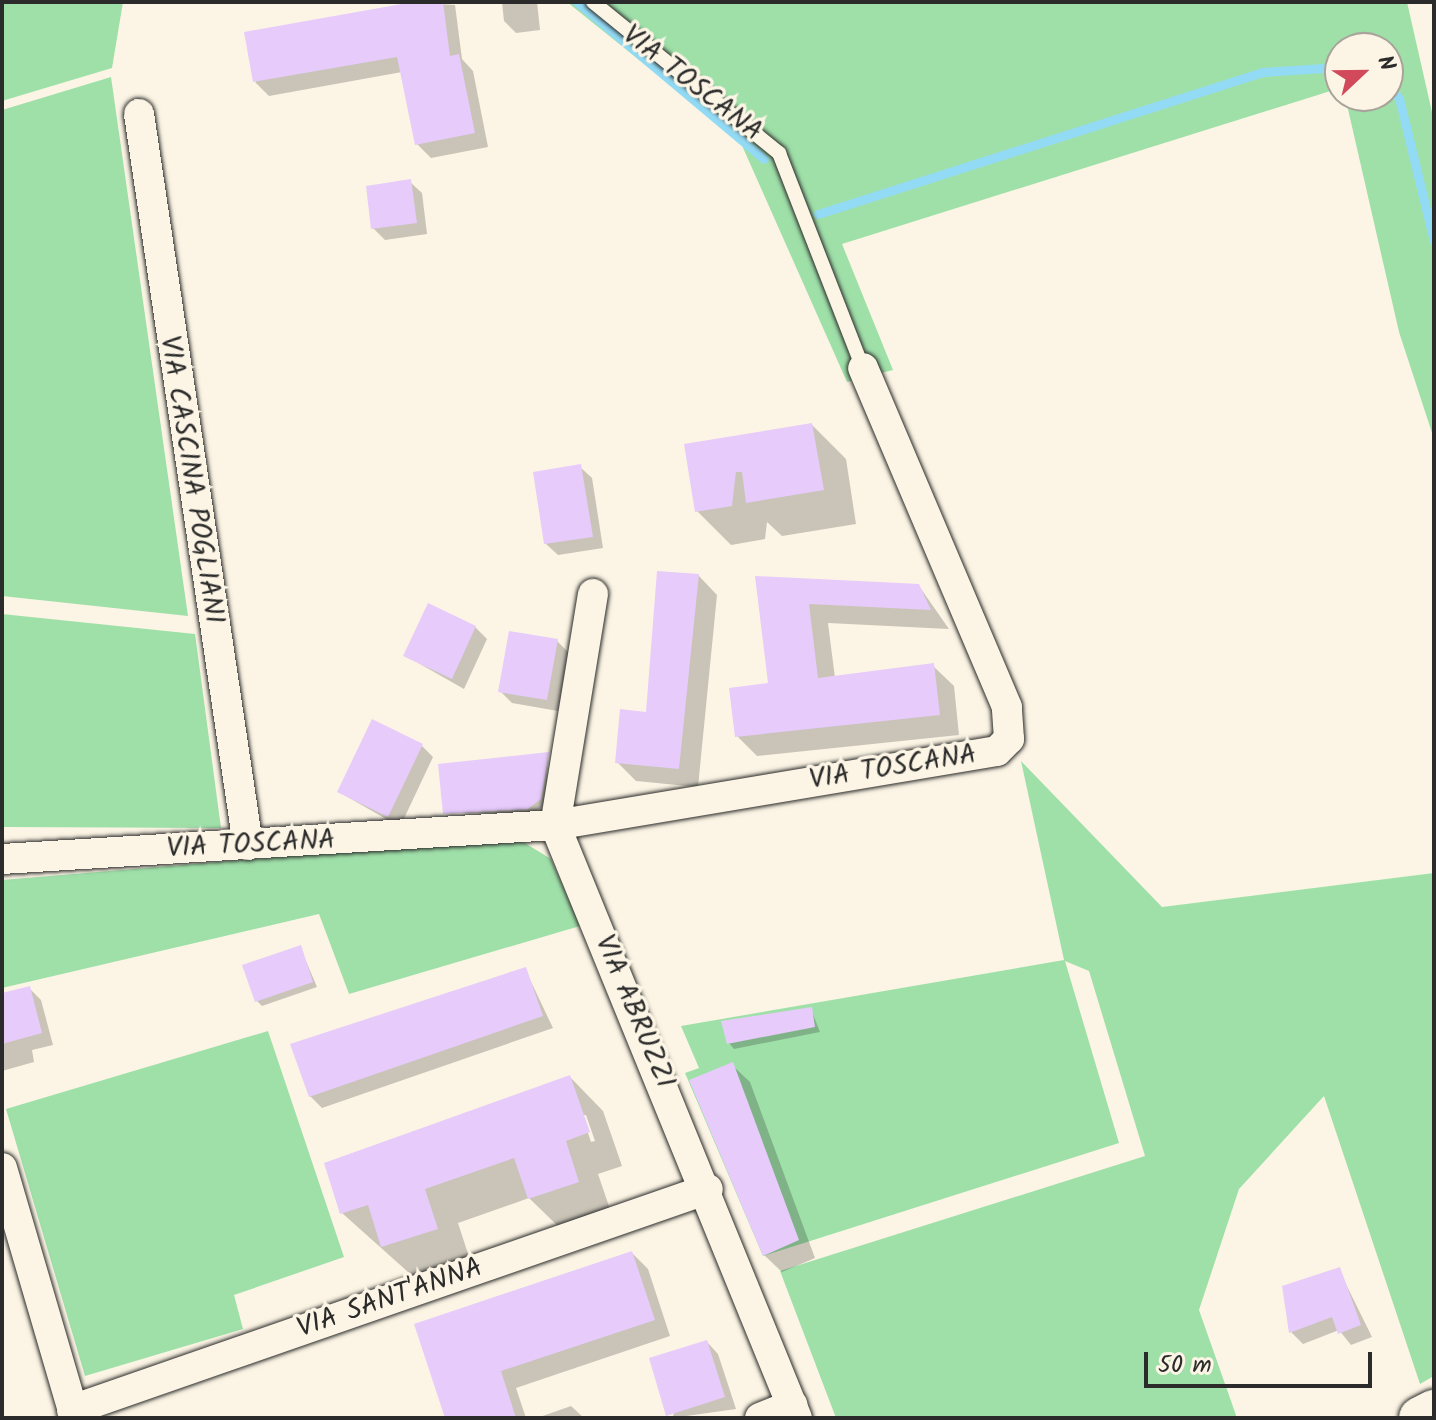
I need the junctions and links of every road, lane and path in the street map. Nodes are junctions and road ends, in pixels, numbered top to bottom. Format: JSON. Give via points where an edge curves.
{"nodes":[{"id":1,"x":593,"y":2,"type":"edge"},
{"id":2,"x":139,"y":114,"type":"dead end"},
{"id":3,"x":863,"y":368,"type":"joint"},
{"id":4,"x":593,"y":594,"type":"dead end"},
{"id":5,"x":555,"y":825,"type":"junction"},
{"id":6,"x":248,"y":845,"type":"junction"},
{"id":7,"x":2,"y":859,"type":"edge"},
{"id":8,"x":2,"y":1168,"type":"edge"},
{"id":9,"x":708,"y":1189,"type":"junction"},
{"id":10,"x":1434,"y":1411,"type":"edge"},
{"id":11,"x":795,"y":1412,"type":"edge"},
{"id":12,"x":73,"y":1414,"type":"edge"},
{"id":13,"x":760,"y":1418,"type":"edge"},
{"id":14,"x":1420,"y":1418,"type":"edge"}],
"edges":[{"from":1,"to":3,"type":"lane","name":"VIA TOSCANA","via":[[779,153]]},
{"from":2,"to":6,"type":"street","name":"VIA CASCINA POGLIANI"},
{"from":3,"to":5,"type":"street","name":"VIA TOSCANA","via":[[1007,707],[1009,739],[997,751]]},
{"from":4,"to":5,"type":"street"},
{"from":5,"to":6,"type":"street","name":"VIA TOSCANA"},
{"from":5,"to":9,"type":"street","name":"VIA ABRUZZI"},
{"from":6,"to":7,"type":"street","name":"VIA TOSCANA"},
{"from":8,"to":12,"type":"street"},
{"from":9,"to":11,"type":"street","name":"VIA ABRUZZI"},
{"from":9,"to":12,"type":"street","name":"VIA SANT'ANNA"},
{"from":10,"to":14,"type":"main road"},
{"from":11,"to":13,"type":"street"}]}
